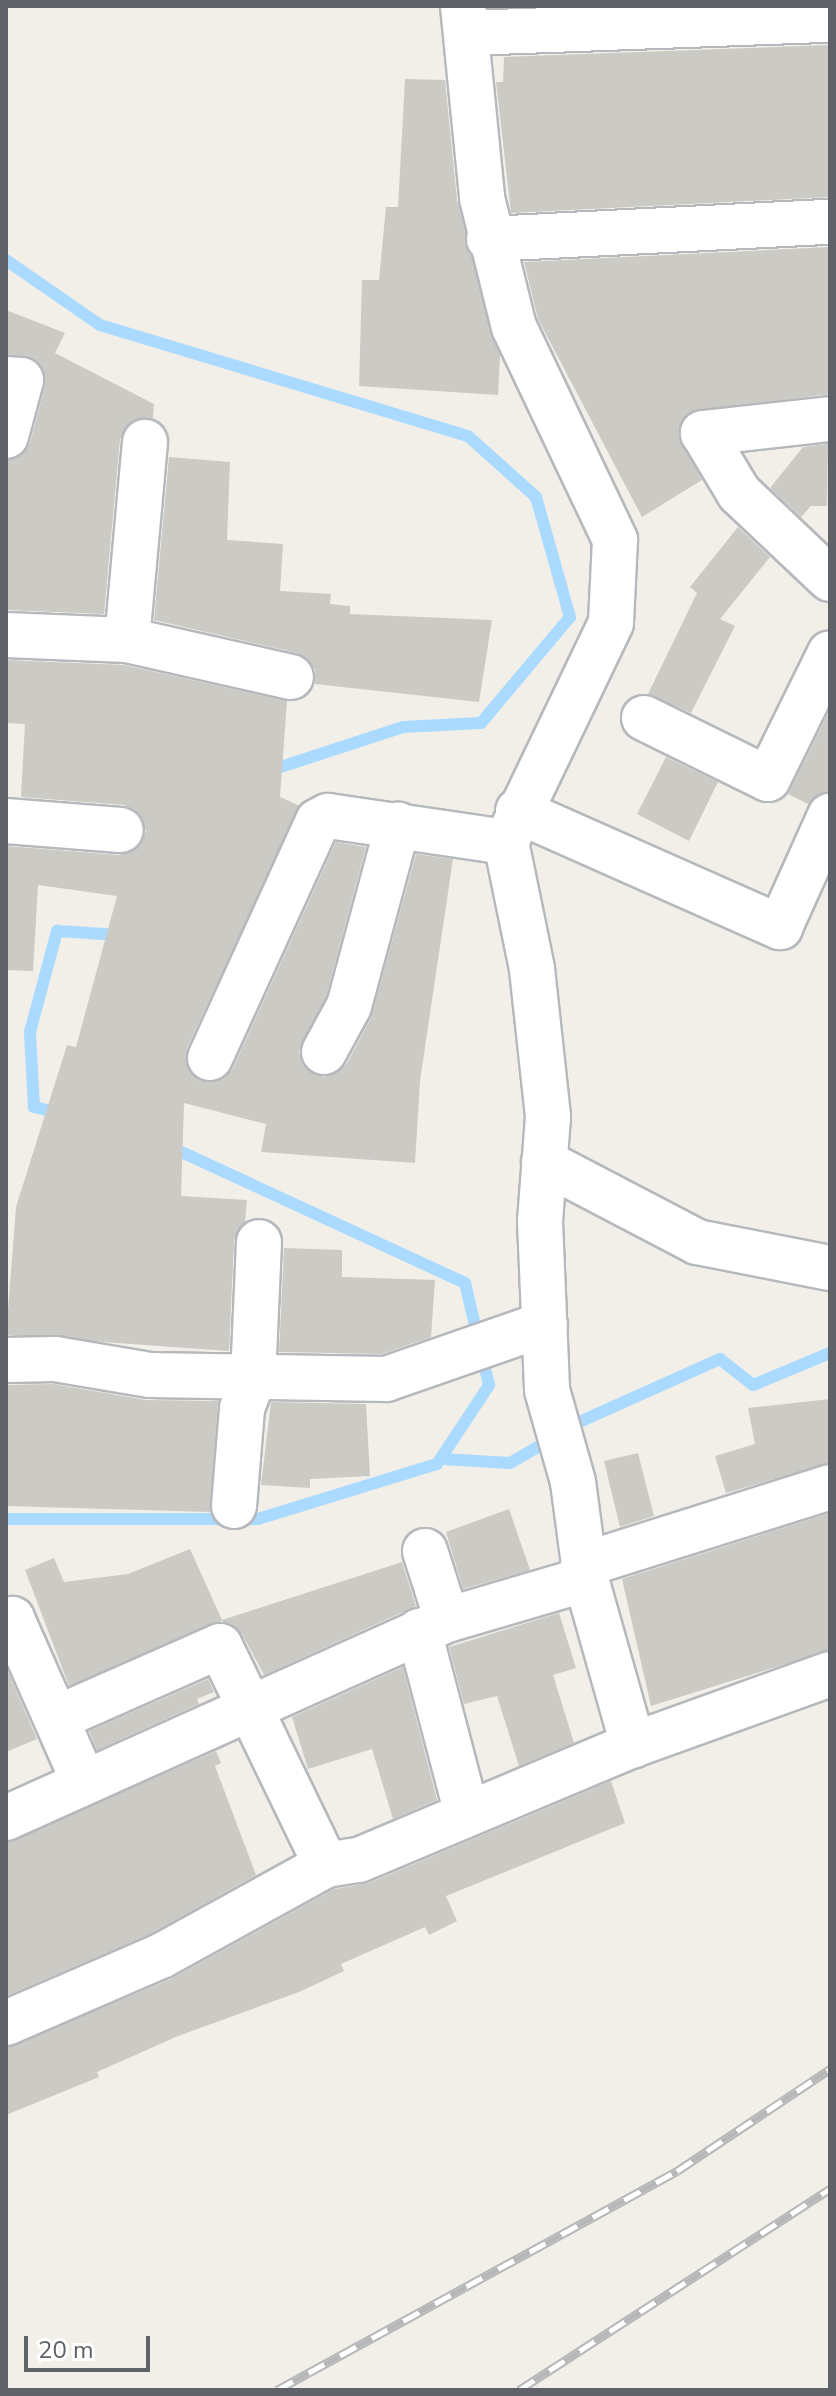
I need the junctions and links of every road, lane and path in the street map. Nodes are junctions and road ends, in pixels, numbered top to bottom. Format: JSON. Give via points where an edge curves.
{"nodes":[{"id":1,"x":465,"y":20,"type":"edge"},
{"id":2,"x":830,"y":20,"type":"edge"},
{"id":3,"x":830,"y":222,"type":"edge"},
{"id":4,"x":489,"y":239,"type":"junction"},
{"id":5,"x":6,"y":379,"type":"edge"},
{"id":6,"x":830,"y":419,"type":"edge"},
{"id":7,"x":6,"y":436,"type":"edge"},
{"id":8,"x":145,"y":442,"type":"dead end"},
{"id":9,"x":830,"y":579,"type":"edge"},
{"id":10,"x":6,"y":635,"type":"edge"},
{"id":11,"x":127,"y":640,"type":"junction"},
{"id":12,"x":830,"y":653,"type":"edge"},
{"id":13,"x":291,"y":677,"type":"dead end"},
{"id":14,"x":644,"y":718,"type":"dead end"},
{"id":15,"x":830,"y":816,"type":"edge"},
{"id":16,"x":6,"y":821,"type":"edge"},
{"id":17,"x":398,"y":825,"type":"junction"},
{"id":18,"x":512,"y":826,"type":"junction"},
{"id":19,"x":121,"y":830,"type":"dead end"},
{"id":20,"x":324,"y":1052,"type":"dead end"},
{"id":21,"x":210,"y":1058,"type":"dead end"},
{"id":22,"x":544,"y":1162,"type":"junction"},
{"id":23,"x":259,"y":1242,"type":"dead end"},
{"id":24,"x":830,"y":1268,"type":"edge"},
{"id":25,"x":545,"y":1324,"type":"junction"},
{"id":26,"x":6,"y":1360,"type":"edge"},
{"id":27,"x":253,"y":1379,"type":"junction"},
{"id":28,"x":830,"y":1487,"type":"edge"},
{"id":29,"x":234,"y":1506,"type":"dead end"},
{"id":30,"x":425,"y":1551,"type":"dead end"},
{"id":31,"x":584,"y":1572,"type":"junction"},
{"id":32,"x":6,"y":1622,"type":"edge"},
{"id":33,"x":433,"y":1626,"type":"junction"},
{"id":34,"x":830,"y":1674,"type":"edge"},
{"id":35,"x":253,"y":1704,"type":"junction"},
{"id":36,"x":57,"y":1718,"type":"junction"},
{"id":37,"x":633,"y":1745,"type":"junction"},
{"id":38,"x":83,"y":1780,"type":"junction"},
{"id":39,"x":10,"y":1807,"type":"edge"},
{"id":40,"x":467,"y":1814,"type":"junction"},
{"id":41,"x":326,"y":1865,"type":"junction"},
{"id":42,"x":6,"y":2023,"type":"edge"}],
"edges":[{"from":1,"to":2,"type":"street"},
{"from":1,"to":4,"type":"street"},
{"from":3,"to":4,"type":"street"},
{"from":4,"to":18,"type":"street","via":[[514,327],[596,491],[616,551],[611,623]]},
{"from":5,"to":7,"type":"street","via":[[21,380]]},
{"from":6,"to":9,"type":"street","via":[[703,433],[739,493]]},
{"from":8,"to":11,"type":"street"},
{"from":10,"to":11,"type":"street"},
{"from":11,"to":13,"type":"street"},
{"from":12,"to":14,"type":"street","via":[[768,779]]},
{"from":15,"to":18,"type":"street","via":[[780,927]]},
{"from":16,"to":19,"type":"street"},
{"from":17,"to":18,"type":"street"},
{"from":17,"to":20,"type":"street","via":[[349,1006]]},
{"from":17,"to":21,"type":"street","via":[[328,816],[318,821]]},
{"from":18,"to":22,"type":"street","via":[[548,1117]]},
{"from":22,"to":24,"type":"street","via":[[697,1242]]},
{"from":22,"to":25,"type":"street"},
{"from":23,"to":27,"type":"street"},
{"from":25,"to":27,"type":"street","via":[[386,1379]]},
{"from":25,"to":31,"type":"street","via":[[547,1390],[573,1482]]},
{"from":26,"to":27,"type":"street","via":[[55,1359],[150,1375]]},
{"from":27,"to":29,"type":"street","via":[[242,1408]]},
{"from":28,"to":31,"type":"street"},
{"from":30,"to":33,"type":"street"},
{"from":31,"to":33,"type":"street"},
{"from":31,"to":37,"type":"street"},
{"from":32,"to":36,"type":"street","via":[[12,1619]]},
{"from":33,"to":35,"type":"street"},
{"from":33,"to":40,"type":"street"},
{"from":34,"to":37,"type":"street"},
{"from":35,"to":36,"type":"street","via":[[220,1646]]},
{"from":35,"to":38,"type":"street"},
{"from":35,"to":41,"type":"street"},
{"from":36,"to":38,"type":"street"},
{"from":37,"to":40,"type":"street"},
{"from":38,"to":39,"type":"street"},
{"from":40,"to":41,"type":"street","via":[[359,1860]]},
{"from":41,"to":42,"type":"street","via":[[161,1956]]}]}
